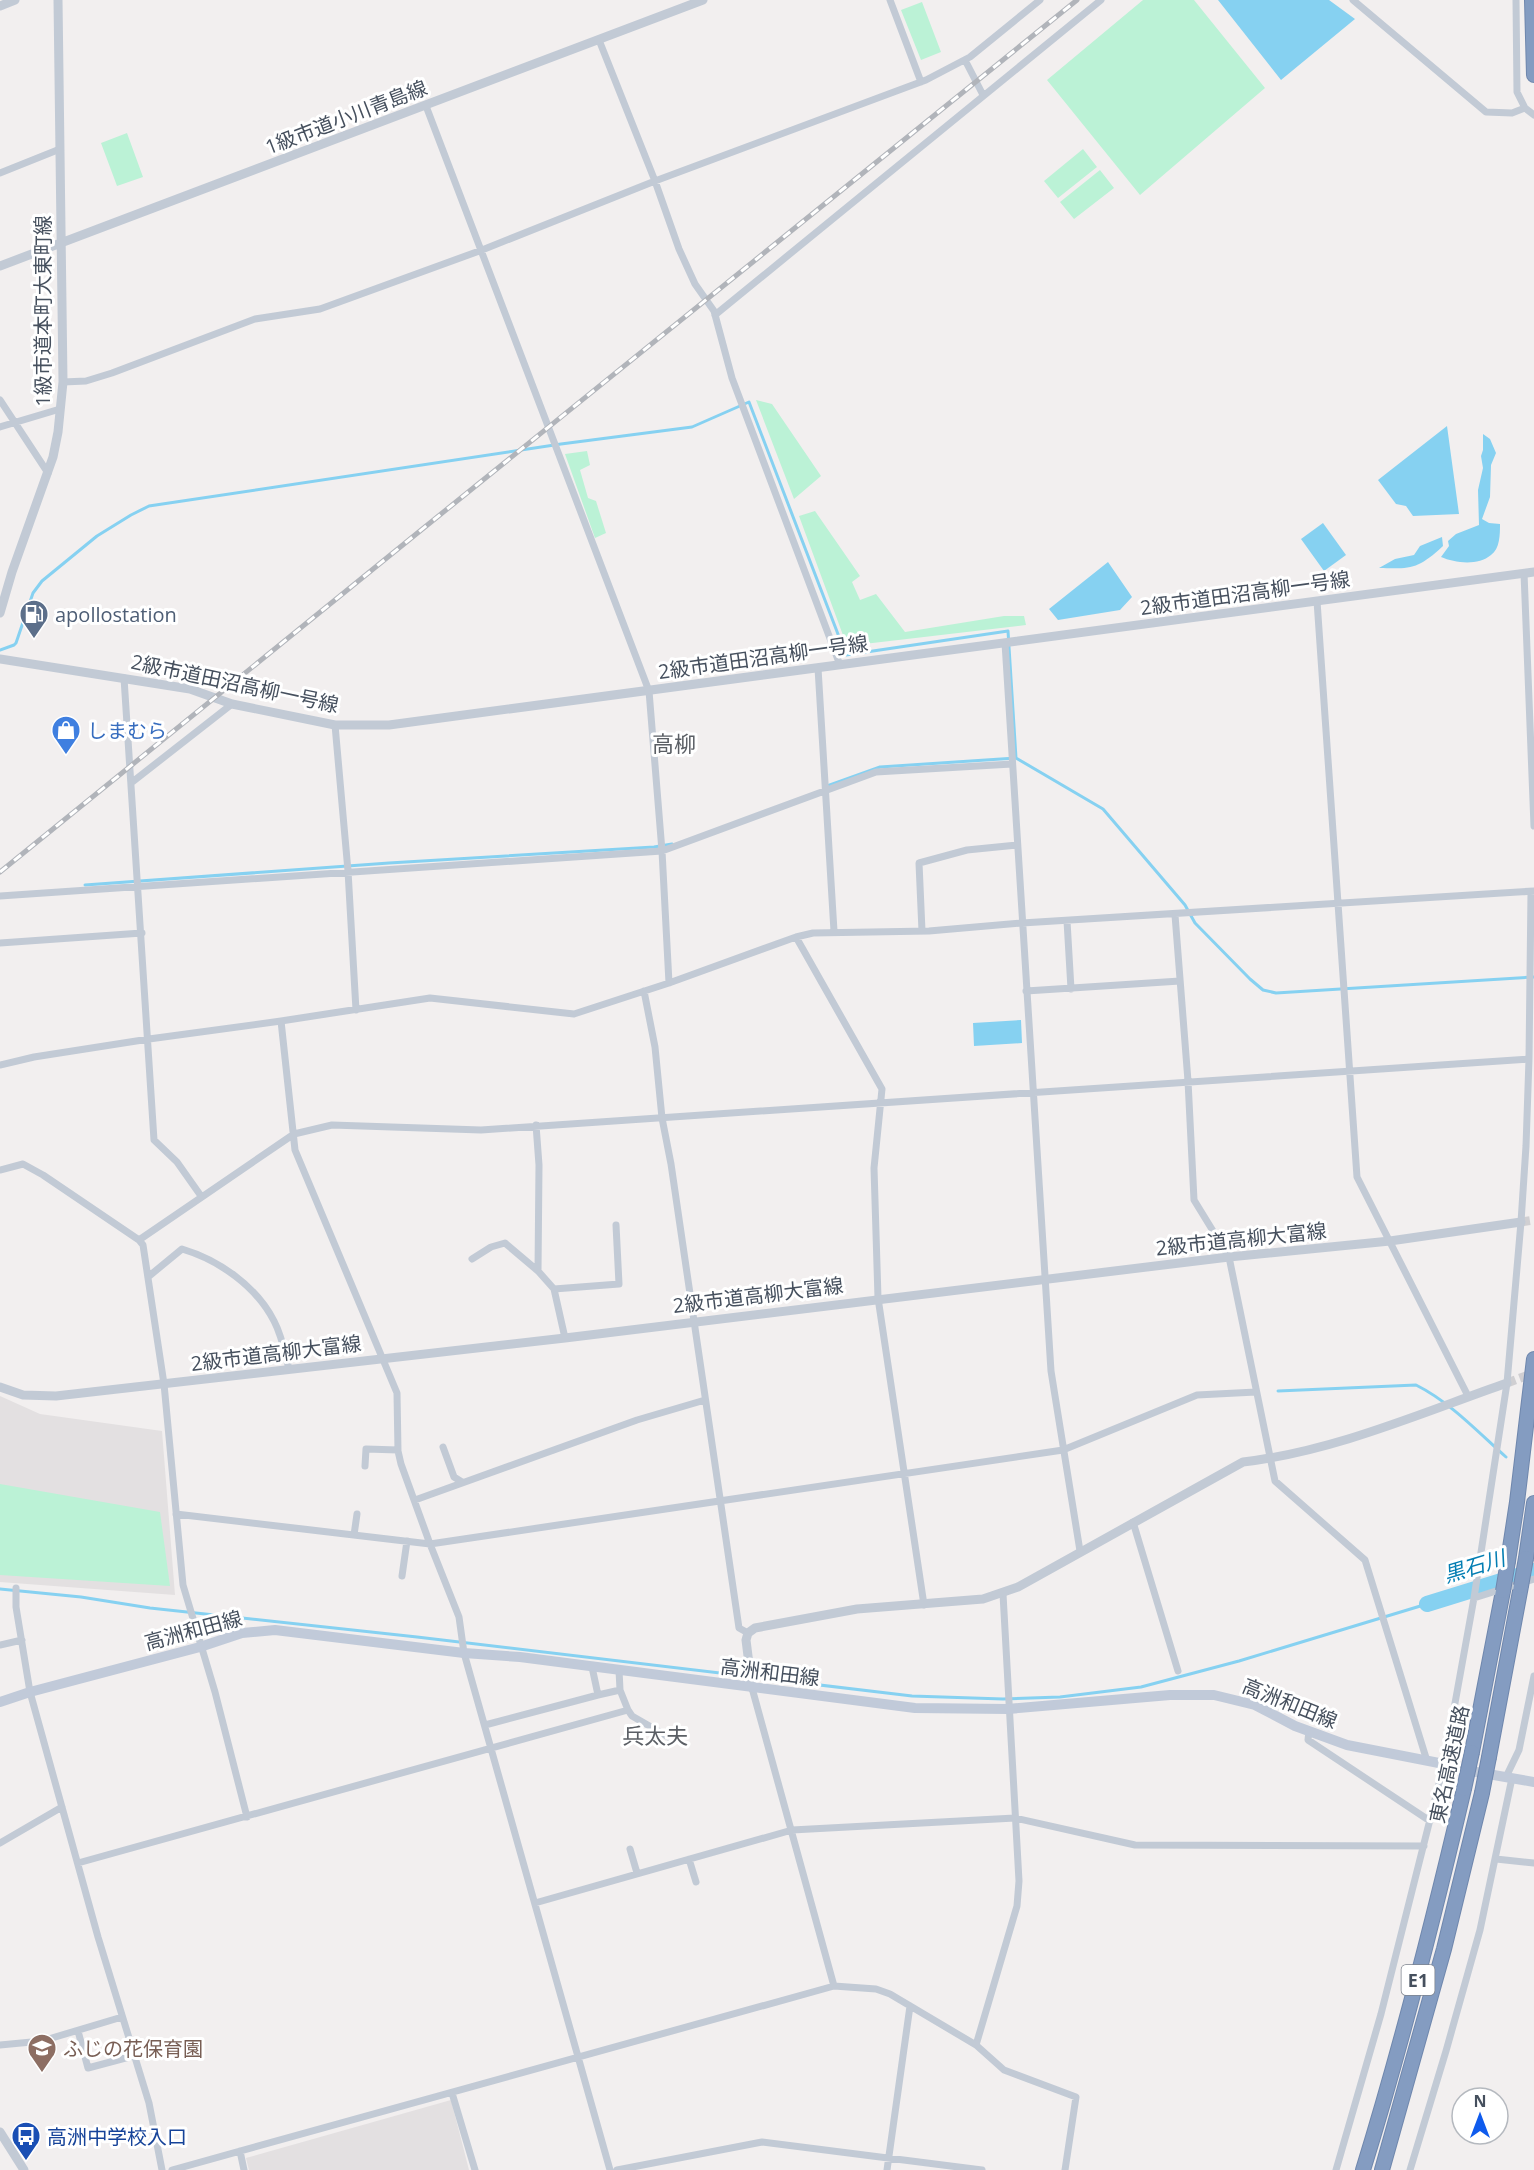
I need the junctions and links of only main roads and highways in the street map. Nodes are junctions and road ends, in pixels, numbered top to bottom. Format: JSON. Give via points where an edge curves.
{"nodes":[{"id":1,"x":1532,"y":0,"type":"edge"},
{"id":2,"x":1534,"y":75,"type":"edge"},
{"id":3,"x":1534,"y":1359,"type":"edge"},
{"id":4,"x":1534,"y":1503,"type":"edge"},
{"id":5,"x":0,"y":1702,"type":"edge"},
{"id":6,"x":1534,"y":1782,"type":"edge"},
{"id":7,"x":1363,"y":2170,"type":"edge"},
{"id":8,"x":1382,"y":2170,"type":"edge"}],
"edges":[{"from":1,"to":2,"type":"highway"},
{"from":3,"to":7,"type":"highway","name":"東名高速道路","number":"E1","bridge":true,"via":[[1508,1561],[1472,1752],[1427,1946]]},
{"from":4,"to":8,"type":"highway","name":"東名高速道路","number":"E1","bridge":true,"via":[[1482,1793],[1444,1949]]},
{"from":5,"to":6,"type":"main road","name":"高洲和田線","via":[[242,1633],[275,1630],[915,1708],[1008,1709],[1214,1695],[1255,1705],[1347,1745]]}]}
